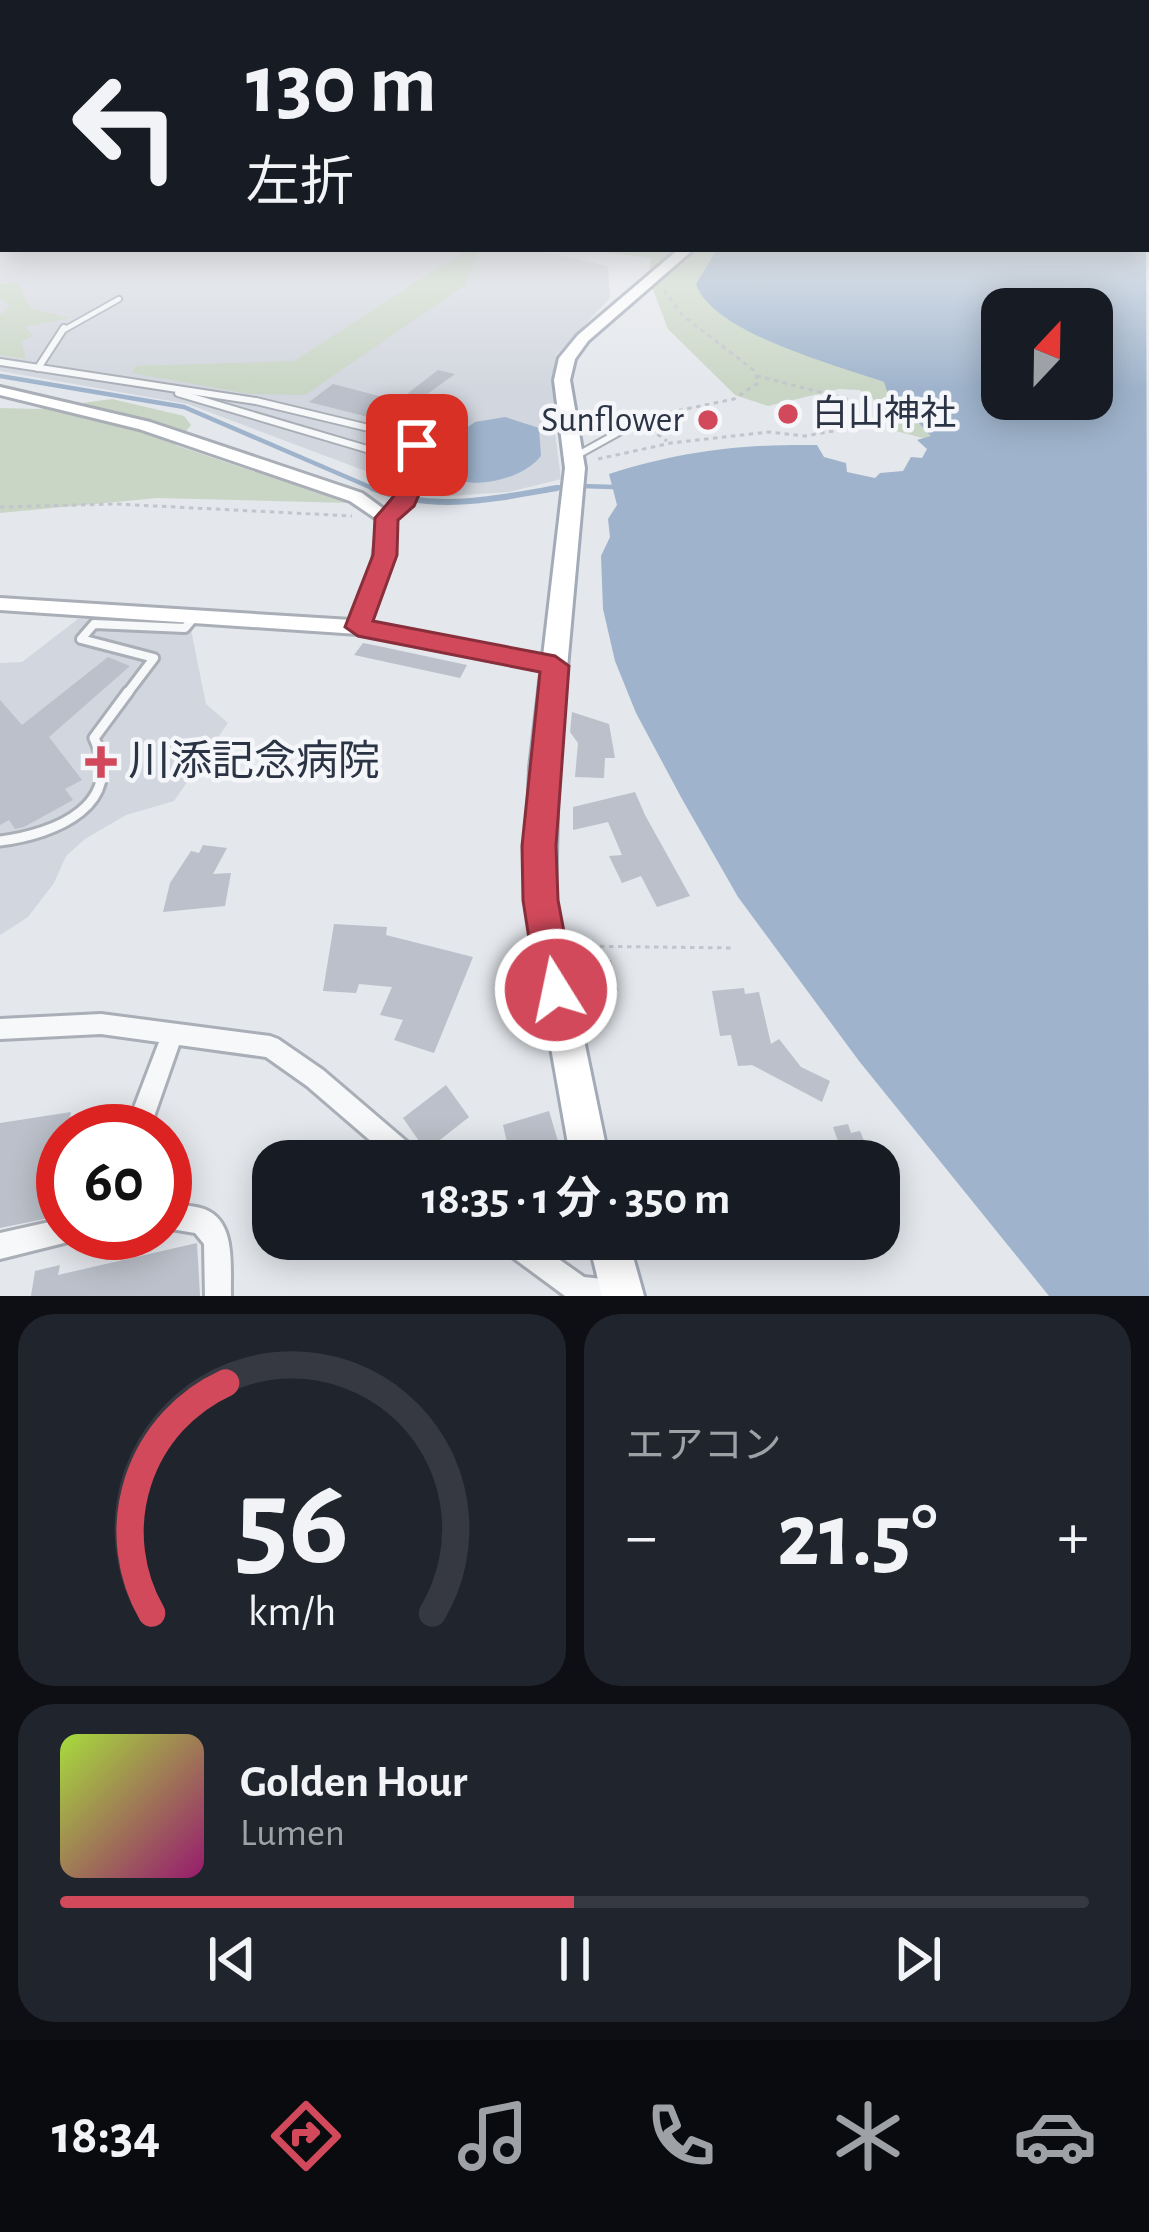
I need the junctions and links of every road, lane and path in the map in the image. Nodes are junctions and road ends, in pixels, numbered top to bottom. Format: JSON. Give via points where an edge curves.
{"nodes":[{"id":1,"x":667,"y":266,"type":"edge"},
{"id":2,"x":654,"y":278,"type":"junction"},
{"id":3,"x":119,"y":299,"type":"dead end"},
{"id":4,"x":0,"y":362,"type":"edge"},
{"id":5,"x":38,"y":368,"type":"junction"},
{"id":6,"x":758,"y":376,"type":"junction"},
{"id":7,"x":159,"y":386,"type":"junction"},
{"id":8,"x":0,"y":391,"type":"edge"},
{"id":9,"x":235,"y":398,"type":"junction"},
{"id":10,"x":229,"y":411,"type":"junction"},
{"id":11,"x":639,"y":421,"type":"junction"},
{"id":12,"x":370,"y":427,"type":"junction"},
{"id":13,"x":671,"y":443,"type":"junction"},
{"id":14,"x":349,"y":445,"type":"junction"},
{"id":15,"x":578,"y":460,"type":"junction"},
{"id":16,"x":410,"y":487,"type":"junction"},
{"id":17,"x":0,"y":507,"type":"edge"},
{"id":18,"x":394,"y":512,"type":"junction"},
{"id":19,"x":0,"y":604,"type":"edge"},
{"id":20,"x":196,"y":615,"type":"junction"},
{"id":21,"x":358,"y":627,"type":"junction"},
{"id":22,"x":555,"y":666,"type":"junction"},
{"id":23,"x":0,"y":842,"type":"edge"},
{"id":24,"x":547,"y":946,"type":"junction"},
{"id":25,"x":734,"y":948,"type":"dead end"},
{"id":26,"x":0,"y":1029,"type":"edge"},
{"id":27,"x":173,"y":1033,"type":"junction"},
{"id":28,"x":147,"y":1104,"type":"edge"},
{"id":29,"x":387,"y":1140,"type":"edge"},
{"id":30,"x":586,"y":1140,"type":"edge"},
{"id":31,"x":192,"y":1220,"type":"edge"},
{"id":32,"x":36,"y":1238,"type":"edge"},
{"id":33,"x":0,"y":1246,"type":"edge"},
{"id":34,"x":538,"y":1260,"type":"edge"},
{"id":35,"x":614,"y":1260,"type":"edge"},
{"id":36,"x":623,"y":1295,"type":"edge"},
{"id":37,"x":218,"y":1296,"type":"edge"}],
"edges":[{"from":1,"to":2,"type":"main road"},
{"from":2,"to":6,"type":"path","via":[[683,316]]},
{"from":2,"to":15,"type":"main road","via":[[567,358],[562,380]]},
{"from":3,"to":5,"type":"lane","via":[[64,328]]},
{"from":4,"to":5,"type":"lane"},
{"from":5,"to":7,"type":"lane"},
{"from":6,"to":11,"type":"path","via":[[750,392],[734,399]]},
{"from":6,"to":13,"type":"path","via":[[861,403],[872,424]]},
{"from":7,"to":9,"type":"lane"},
{"from":7,"to":10,"type":"lane"},
{"from":8,"to":18,"type":"street","via":[[144,425]]},
{"from":9,"to":10,"type":"lane"},
{"from":9,"to":12,"type":"lane"},
{"from":10,"to":14,"type":"lane"},
{"from":11,"to":13,"type":"path"},
{"from":11,"to":15,"type":"lane"},
{"from":12,"to":14,"type":"lane","via":[[366,442]]},
{"from":12,"to":16,"type":"lane","via":[[417,445],[423,460]]},
{"from":13,"to":15,"type":"path"},
{"from":14,"to":16,"type":"lane","via":[[402,465]]},
{"from":15,"to":22,"type":"main road"},
{"from":16,"to":18,"type":"lane"},
{"from":17,"to":18,"type":"path"},
{"from":18,"to":21,"type":"street"},
{"from":19,"to":20,"type":"street"},
{"from":20,"to":21,"type":"street"},
{"from":20,"to":23,"type":"lane","via":[[185,628],[94,624],[80,639],[154,658],[94,738],[107,777],[94,799],[35,838]]},
{"from":21,"to":22,"type":"street"},
{"from":22,"to":24,"type":"main road","via":[[539,846]]},
{"from":24,"to":25,"type":"path"},
{"from":24,"to":30,"type":"main road"},
{"from":26,"to":27,"type":"street","via":[[101,1024]]},
{"from":27,"to":28,"type":"street"},
{"from":27,"to":29,"type":"street","via":[[270,1047]]},
{"from":31,"to":37,"type":"street","via":[[217,1240]]},
{"from":32,"to":33,"type":"street"},
{"from":34,"to":36,"type":"street","via":[[579,1290]]},
{"from":35,"to":36,"type":"main road"}]}
